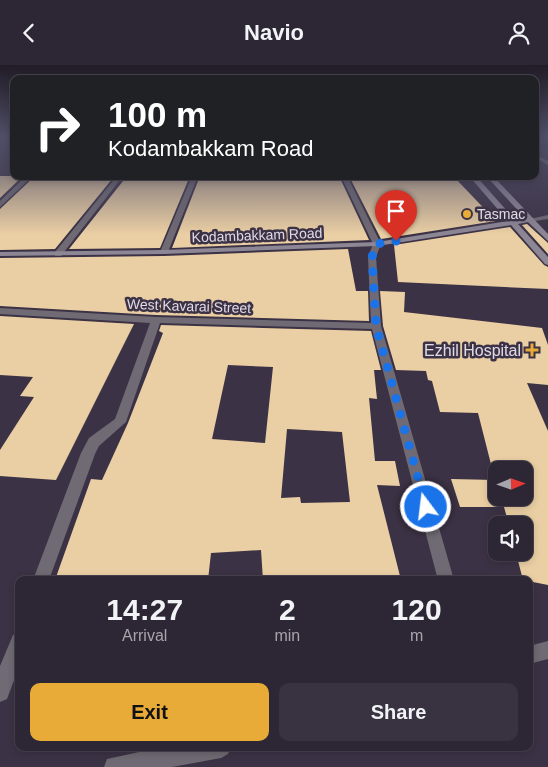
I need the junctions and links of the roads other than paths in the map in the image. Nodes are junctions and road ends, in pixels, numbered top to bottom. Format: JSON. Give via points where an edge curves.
{"nodes":[{"id":1,"x":26,"y":180,"type":"edge"},
{"id":2,"x":117,"y":180,"type":"edge"},
{"id":3,"x":193,"y":180,"type":"edge"},
{"id":4,"x":346,"y":180,"type":"edge"},
{"id":5,"x":476,"y":180,"type":"edge"},
{"id":6,"x":493,"y":180,"type":"edge"},
{"id":7,"x":0,"y":205,"type":"edge"},
{"id":8,"x":548,"y":217,"type":"edge"},
{"id":9,"x":529,"y":220,"type":"junction"},
{"id":10,"x":513,"y":222,"type":"junction"},
{"id":11,"x":548,"y":239,"type":"edge"},
{"id":12,"x":376,"y":244,"type":"junction"},
{"id":13,"x":164,"y":252,"type":"junction"},
{"id":14,"x":0,"y":254,"type":"edge"},
{"id":15,"x":58,"y":254,"type":"junction"},
{"id":16,"x":548,"y":262,"type":"edge"},
{"id":17,"x":0,"y":311,"type":"edge"},
{"id":18,"x":156,"y":320,"type":"junction"},
{"id":19,"x":376,"y":326,"type":"junction"},
{"id":20,"x":42,"y":576,"type":"edge"},
{"id":21,"x":445,"y":576,"type":"edge"},
{"id":22,"x":548,"y":650,"type":"edge"},
{"id":23,"x":15,"y":652,"type":"edge"},
{"id":24,"x":533,"y":654,"type":"edge"},
{"id":25,"x":0,"y":692,"type":"edge"},
{"id":26,"x":200,"y":751,"type":"edge"},
{"id":27,"x":115,"y":767,"type":"edge"}],
"edges":[{"from":1,"to":7,"type":"street"},
{"from":2,"to":15,"type":"street"},
{"from":3,"to":13,"type":"street"},
{"from":4,"to":12,"type":"street"},
{"from":5,"to":10,"type":"main road"},
{"from":6,"to":9,"type":"main road"},
{"from":8,"to":9,"type":"street"},
{"from":9,"to":10,"type":"main road","name":"Kodambakkam Road"},
{"from":9,"to":11,"type":"main road"},
{"from":10,"to":12,"type":"main road","name":"Kodambakkam Road"},
{"from":10,"to":16,"type":"main road"},
{"from":12,"to":13,"type":"main road","name":"Kodambakkam Road"},
{"from":12,"to":19,"type":"street","via":[[372,257]]},
{"from":13,"to":15,"type":"main road","name":"Kodambakkam Road"},
{"from":14,"to":15,"type":"main road","name":"Kodambakkam Road"},
{"from":17,"to":18,"type":"street","name":"West Kavarai Street"},
{"from":18,"to":19,"type":"street","name":"West Kavarai Street"},
{"from":18,"to":20,"type":"street","via":[[120,422],[94,443],[88,453]]},
{"from":19,"to":21,"type":"street"},
{"from":22,"to":24,"type":"street"},
{"from":23,"to":25,"type":"street"},
{"from":26,"to":27,"type":"street"}]}
